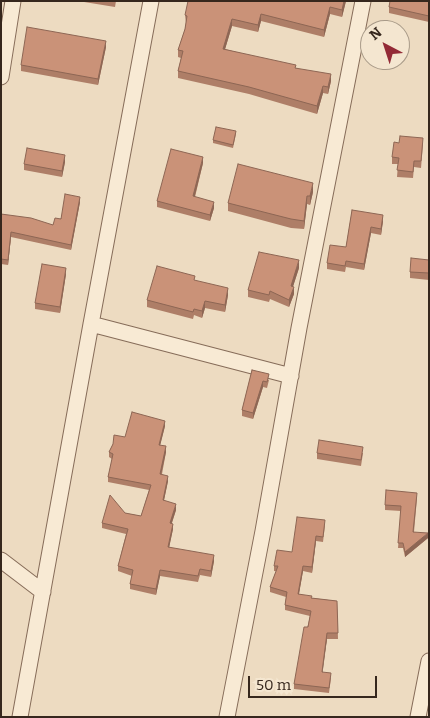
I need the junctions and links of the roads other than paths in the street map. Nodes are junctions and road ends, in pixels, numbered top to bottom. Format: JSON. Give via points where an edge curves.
{"nodes":[{"id":1,"x":13,"y":1,"type":"edge"},
{"id":2,"x":151,"y":1,"type":"edge"},
{"id":3,"x":363,"y":1,"type":"edge"},
{"id":4,"x":1,"y":76,"type":"edge"},
{"id":5,"x":91,"y":324,"type":"junction"},
{"id":6,"x":291,"y":376,"type":"junction"},
{"id":7,"x":1,"y":560,"type":"edge"},
{"id":8,"x":43,"y":592,"type":"junction"},
{"id":9,"x":429,"y":661,"type":"edge"},
{"id":10,"x":20,"y":717,"type":"edge"},
{"id":11,"x":227,"y":717,"type":"edge"},
{"id":12,"x":418,"y":717,"type":"edge"}],
"edges":[{"from":1,"to":4,"type":"street"},
{"from":2,"to":5,"type":"street"},
{"from":3,"to":6,"type":"street"},
{"from":5,"to":6,"type":"street"},
{"from":5,"to":8,"type":"street"},
{"from":6,"to":11,"type":"street"},
{"from":7,"to":8,"type":"street"},
{"from":8,"to":10,"type":"street"},
{"from":9,"to":12,"type":"street"}]}
